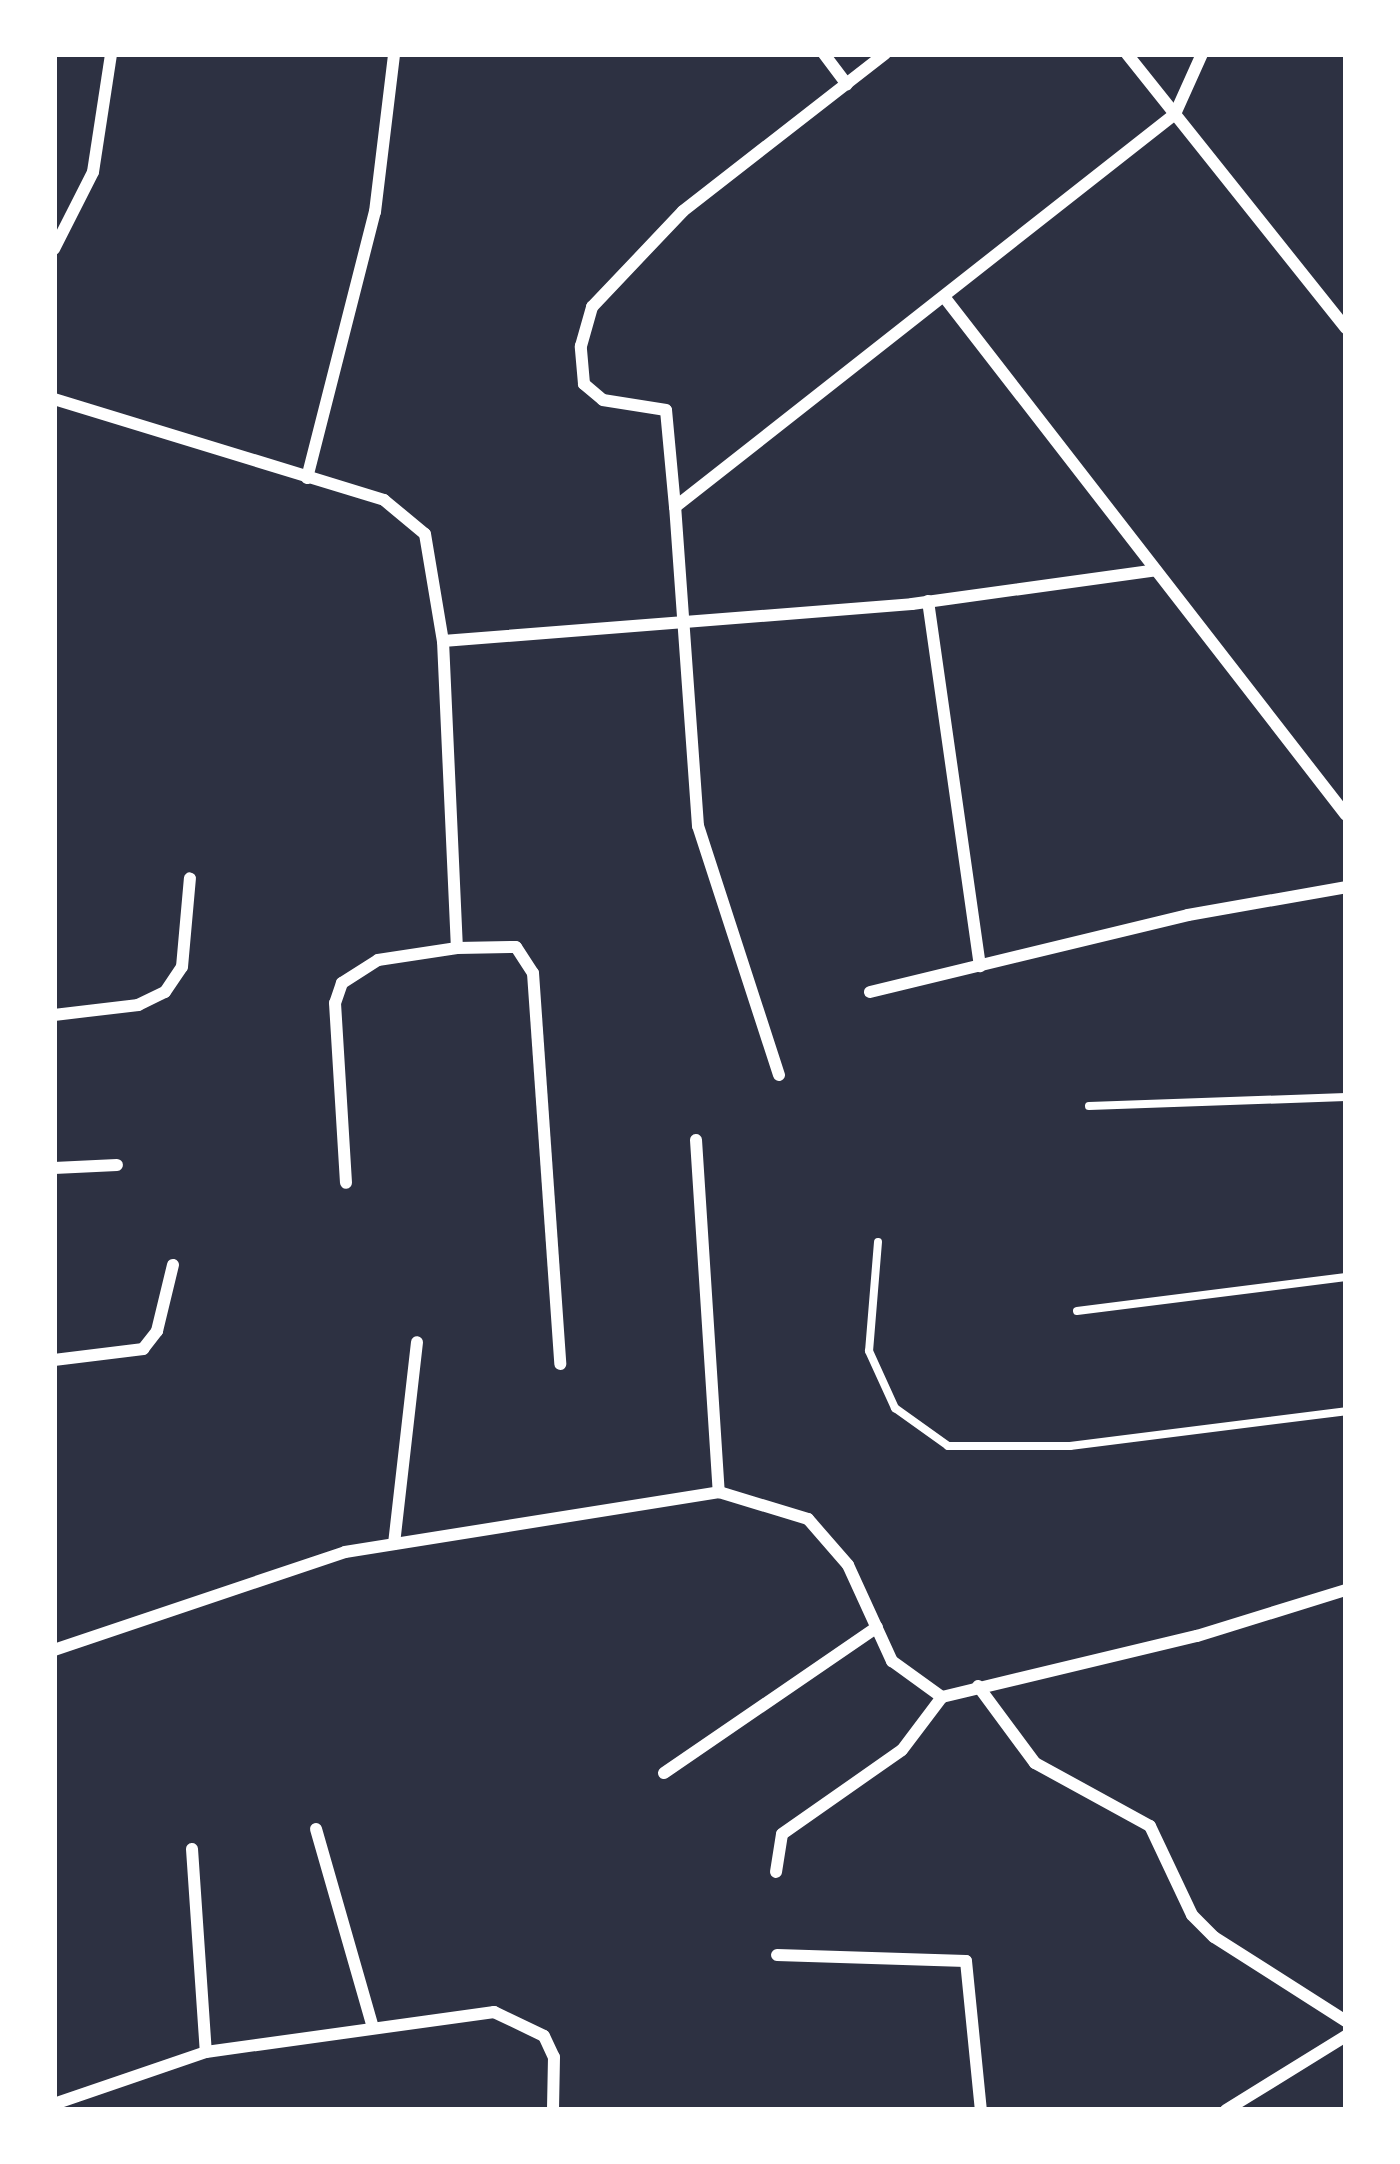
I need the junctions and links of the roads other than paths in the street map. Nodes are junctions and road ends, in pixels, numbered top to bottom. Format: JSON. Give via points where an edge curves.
{"nodes":[{"id":1,"x":111,"y":54,"type":"edge"},
{"id":2,"x":394,"y":54,"type":"edge"},
{"id":3,"x":824,"y":54,"type":"edge"},
{"id":4,"x":886,"y":54,"type":"edge"},
{"id":5,"x":1127,"y":54,"type":"edge"},
{"id":6,"x":1202,"y":54,"type":"edge"},
{"id":7,"x":847,"y":84,"type":"junction"},
{"id":8,"x":1175,"y":114,"type":"junction"},
{"id":9,"x":54,"y":249,"type":"edge"},
{"id":10,"x":945,"y":298,"type":"junction"},
{"id":11,"x":1346,"y":328,"type":"edge"},
{"id":12,"x":54,"y":399,"type":"edge"},
{"id":13,"x":307,"y":478,"type":"junction"},
{"id":14,"x":675,"y":507,"type":"junction"},
{"id":15,"x":1156,"y":570,"type":"junction"},
{"id":16,"x":928,"y":601,"type":"junction"},
{"id":17,"x":679,"y":625,"type":"junction"},
{"id":18,"x":442,"y":641,"type":"junction"},
{"id":19,"x":1346,"y":815,"type":"edge"},
{"id":20,"x":190,"y":878,"type":"dead end"},
{"id":21,"x":1346,"y":887,"type":"edge"},
{"id":22,"x":457,"y":948,"type":"junction"},
{"id":23,"x":980,"y":966,"type":"junction"},
{"id":24,"x":870,"y":992,"type":"dead end"},
{"id":25,"x":54,"y":1016,"type":"edge"},
{"id":26,"x":779,"y":1075,"type":"dead end"},
{"id":27,"x":1346,"y":1096,"type":"edge"},
{"id":28,"x":1089,"y":1106,"type":"dead end"},
{"id":29,"x":696,"y":1140,"type":"dead end"},
{"id":30,"x":117,"y":1165,"type":"dead end"},
{"id":31,"x":54,"y":1168,"type":"edge"},
{"id":32,"x":346,"y":1183,"type":"dead end"},
{"id":33,"x":878,"y":1242,"type":"dead end"},
{"id":34,"x":173,"y":1265,"type":"dead end"},
{"id":35,"x":1346,"y":1276,"type":"edge"},
{"id":36,"x":1077,"y":1311,"type":"dead end"},
{"id":37,"x":417,"y":1342,"type":"dead end"},
{"id":38,"x":54,"y":1360,"type":"edge"},
{"id":39,"x":560,"y":1364,"type":"dead end"},
{"id":40,"x":1346,"y":1411,"type":"edge"},
{"id":41,"x":719,"y":1492,"type":"junction"},
{"id":42,"x":394,"y":1544,"type":"junction"},
{"id":43,"x":1346,"y":1590,"type":"edge"},
{"id":44,"x":877,"y":1627,"type":"junction"},
{"id":45,"x":54,"y":1650,"type":"edge"},
{"id":46,"x":978,"y":1686,"type":"junction"},
{"id":47,"x":942,"y":1697,"type":"junction"},
{"id":48,"x":664,"y":1773,"type":"dead end"},
{"id":49,"x":316,"y":1829,"type":"dead end"},
{"id":50,"x":192,"y":1849,"type":"dead end"},
{"id":51,"x":776,"y":1872,"type":"dead end"},
{"id":52,"x":778,"y":1955,"type":"dead end"},
{"id":53,"x":1346,"y":2021,"type":"edge"},
{"id":54,"x":372,"y":2024,"type":"junction"},
{"id":55,"x":1346,"y":2036,"type":"edge"},
{"id":56,"x":206,"y":2052,"type":"junction"},
{"id":57,"x":54,"y":2104,"type":"edge"},
{"id":58,"x":553,"y":2110,"type":"edge"},
{"id":59,"x":981,"y":2110,"type":"edge"},
{"id":60,"x":1226,"y":2110,"type":"edge"}],
"edges":[{"from":1,"to":9,"type":"street","via":[[93,172]]},
{"from":2,"to":13,"type":"street","via":[[375,212]]},
{"from":3,"to":7,"type":"street"},
{"from":4,"to":7,"type":"street"},
{"from":5,"to":8,"type":"street"},
{"from":6,"to":8,"type":"street"},
{"from":7,"to":14,"type":"street","via":[[683,211],[604,289],[584,326],[584,384],[594,394],[666,410]]},
{"from":8,"to":10,"type":"street"},
{"from":8,"to":11,"type":"street"},
{"from":10,"to":14,"type":"street"},
{"from":10,"to":15,"type":"street"},
{"from":12,"to":13,"type":"street"},
{"from":13,"to":18,"type":"street","via":[[407,512],[431,556]]},
{"from":14,"to":17,"type":"street"},
{"from":15,"to":16,"type":"street"},
{"from":15,"to":19,"type":"street"},
{"from":16,"to":17,"type":"street"},
{"from":16,"to":23,"type":"street"},
{"from":17,"to":18,"type":"street"},
{"from":17,"to":26,"type":"street","via":[[708,873]]},
{"from":18,"to":22,"type":"street"},
{"from":20,"to":25,"type":"street","via":[[182,968],[165,992],[138,1005]]},
{"from":21,"to":23,"type":"street"},
{"from":22,"to":32,"type":"street","via":[[378,960],[342,983],[335,1003]]},
{"from":22,"to":39,"type":"street","via":[[516,947],[532,974]]},
{"from":23,"to":24,"type":"street"},
{"from":27,"to":28,"type":"lane"},
{"from":29,"to":41,"type":"street"},
{"from":30,"to":31,"type":"street"},
{"from":33,"to":40,"type":"lane","via":[[867,1318],[875,1368],[895,1408],[949,1446],[1070,1446]]},
{"from":34,"to":38,"type":"street","via":[[158,1331],[143,1349]]},
{"from":35,"to":36,"type":"lane"},
{"from":37,"to":42,"type":"street"},
{"from":41,"to":42,"type":"street"},
{"from":41,"to":44,"type":"street","via":[[808,1519],[848,1565]]},
{"from":42,"to":45,"type":"street","via":[[345,1552]]},
{"from":43,"to":46,"type":"street","via":[[1197,1636]]},
{"from":44,"to":47,"type":"street","via":[[908,1679]]},
{"from":44,"to":48,"type":"street"},
{"from":46,"to":47,"type":"street"},
{"from":46,"to":53,"type":"street","via":[[1035,1763],[1150,1826],[1192,1915],[1214,1936]]},
{"from":47,"to":51,"type":"street","via":[[902,1750],[782,1834]]},
{"from":49,"to":54,"type":"street"},
{"from":50,"to":56,"type":"street"},
{"from":52,"to":59,"type":"street","via":[[966,1960]]},
{"from":54,"to":56,"type":"street"},
{"from":54,"to":58,"type":"street","via":[[514,2015],[544,2036],[554,2056]]},
{"from":55,"to":60,"type":"street"},
{"from":56,"to":57,"type":"street"}]}
